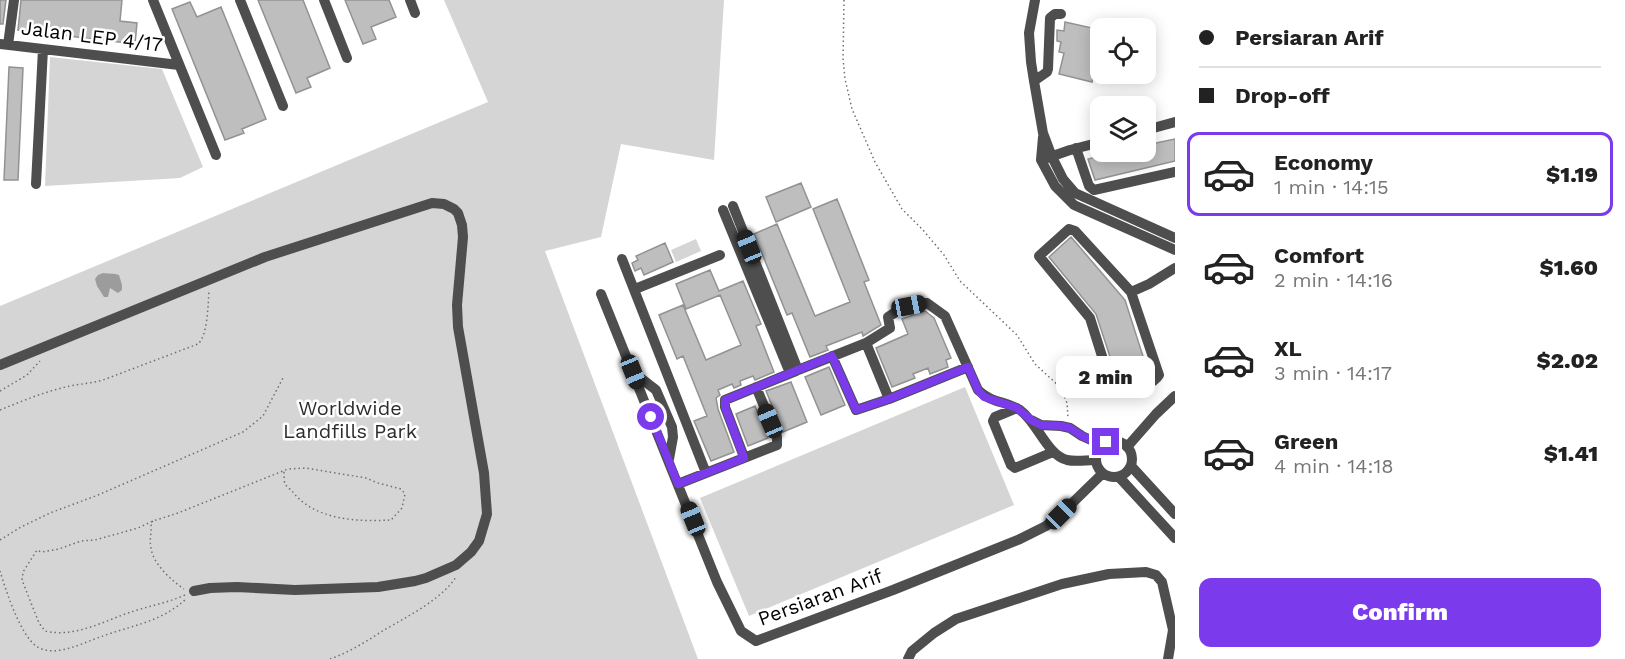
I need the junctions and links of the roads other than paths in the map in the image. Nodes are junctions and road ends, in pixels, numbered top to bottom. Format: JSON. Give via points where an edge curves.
{"nodes":[{"id":1,"x":14,"y":0,"type":"edge"},
{"id":2,"x":153,"y":0,"type":"edge"},
{"id":3,"x":324,"y":0,"type":"edge"},
{"id":4,"x":410,"y":0,"type":"edge"},
{"id":5,"x":1035,"y":0,"type":"edge"},
{"id":6,"x":242,"y":1,"type":"edge"},
{"id":7,"x":415,"y":13,"type":"dead end"},
{"id":8,"x":1061,"y":14,"type":"dead end"},
{"id":9,"x":4,"y":44,"type":"edge"},
{"id":10,"x":43,"y":49,"type":"junction"},
{"id":11,"x":347,"y":58,"type":"dead end"},
{"id":12,"x":179,"y":65,"type":"junction"},
{"id":13,"x":1034,"y":81,"type":"junction"},
{"id":14,"x":283,"y":106,"type":"dead end"},
{"id":15,"x":1175,"y":122,"type":"edge"},
{"id":16,"x":1156,"y":127,"type":"edge"},
{"id":17,"x":1090,"y":145,"type":"edge"},
{"id":18,"x":1076,"y":148,"type":"junction"},
{"id":19,"x":216,"y":155,"type":"dead end"},
{"id":20,"x":1046,"y":158,"type":"junction"},
{"id":21,"x":1175,"y":172,"type":"edge"},
{"id":22,"x":36,"y":184,"type":"dead end"},
{"id":23,"x":728,"y":208,"type":"dead end"},
{"id":24,"x":1175,"y":238,"type":"edge"},
{"id":25,"x":1175,"y":250,"type":"edge"},
{"id":26,"x":720,"y":255,"type":"dead end"},
{"id":27,"x":622,"y":259,"type":"dead end"},
{"id":28,"x":1175,"y":268,"type":"edge"},
{"id":29,"x":635,"y":289,"type":"junction"},
{"id":30,"x":1131,"y":292,"type":"junction"},
{"id":31,"x":601,"y":294,"type":"dead end"},
{"id":32,"x":866,"y":343,"type":"junction"},
{"id":33,"x":832,"y":356,"type":"junction"},
{"id":34,"x":0,"y":365,"type":"edge"},
{"id":35,"x":968,"y":367,"type":"junction"},
{"id":36,"x":794,"y":371,"type":"junction"},
{"id":37,"x":756,"y":387,"type":"junction"},
{"id":38,"x":1175,"y":396,"type":"edge"},
{"id":39,"x":889,"y":399,"type":"junction"},
{"id":40,"x":1017,"y":408,"type":"junction"},
{"id":41,"x":1031,"y":420,"type":"junction"},
{"id":42,"x":1102,"y":445,"type":"junction"},
{"id":43,"x":1127,"y":447,"type":"junction"},
{"id":44,"x":1053,"y":452,"type":"junction"},
{"id":45,"x":744,"y":458,"type":"junction"},
{"id":46,"x":1095,"y":460,"type":"junction"},
{"id":47,"x":1131,"y":466,"type":"junction"},
{"id":48,"x":706,"y":472,"type":"junction"},
{"id":49,"x":1102,"y":474,"type":"junction"},
{"id":50,"x":1119,"y":477,"type":"junction"},
{"id":51,"x":678,"y":484,"type":"junction"},
{"id":52,"x":1175,"y":514,"type":"edge"},
{"id":53,"x":1175,"y":538,"type":"edge"},
{"id":54,"x":194,"y":591,"type":"road end"},
{"id":55,"x":1174,"y":631,"type":"edge"},
{"id":56,"x":908,"y":659,"type":"edge"},
{"id":57,"x":1168,"y":659,"type":"edge"}],
"edges":[{"from":1,"to":9,"type":"street"},
{"from":2,"to":12,"type":"street"},
{"from":3,"to":11,"type":"street"},
{"from":4,"to":7,"type":"street"},
{"from":5,"to":13,"type":"street","via":[[1029,33]]},
{"from":6,"to":14,"type":"street"},
{"from":8,"to":13,"type":"street","via":[[1050,18],[1048,69]]},
{"from":9,"to":10,"type":"street","name":"Jalan LEP 4/17"},
{"from":10,"to":12,"type":"street","name":"Jalan LEP 4/17"},
{"from":10,"to":22,"type":"street"},
{"from":12,"to":19,"type":"street"},
{"from":13,"to":20,"type":"street"},
{"from":15,"to":16,"type":"street"},
{"from":17,"to":18,"type":"street"},
{"from":18,"to":20,"type":"street"},
{"from":18,"to":21,"type":"street","via":[[1089,186],[1094,190]]},
{"from":20,"to":24,"type":"street","via":[[1075,193]]},
{"from":20,"to":25,"type":"street","via":[[1055,186],[1074,205]]},
{"from":23,"to":36,"type":"street"},
{"from":26,"to":29,"type":"street"},
{"from":27,"to":29,"type":"street"},
{"from":28,"to":30,"type":"street"},
{"from":29,"to":48,"type":"street"},
{"from":30,"to":30,"type":"street","via":[[1159,375],[1148,384],[1116,393],[1090,318],[1039,256],[1069,229],[1075,231]]},
{"from":31,"to":51,"type":"street","name":"Persiaran Arif"},
{"from":32,"to":33,"type":"street"},
{"from":32,"to":35,"type":"street","via":[[890,328],[888,317],[893,313],[927,303],[945,316]]},
{"from":32,"to":39,"type":"street"},
{"from":33,"to":36,"type":"street"},
{"from":33,"to":39,"type":"street","via":[[856,410]]},
{"from":34,"to":54,"type":"street","via":[[265,257],[425,204],[444,204],[458,213],[463,231],[458,327],[484,473],[487,514],[479,542],[456,565],[415,581],[378,587],[237,587]]},
{"from":35,"to":39,"type":"street"},
{"from":35,"to":40,"type":"street","via":[[984,397]]},
{"from":36,"to":37,"type":"street"},
{"from":37,"to":45,"type":"street","via":[[725,400]]},
{"from":37,"to":45,"type":"street","via":[[777,445]]},
{"from":38,"to":43,"type":"street"},
{"from":40,"to":41,"type":"street"},
{"from":40,"to":44,"type":"street","via":[[993,421],[1011,465],[1015,468]]},
{"from":41,"to":42,"type":"street","via":[[1070,428]]},
{"from":41,"to":44,"type":"street"},
{"from":42,"to":43,"type":"street","via":[[1118,441]]},
{"from":42,"to":46,"type":"street"},
{"from":43,"to":47,"type":"street","via":[[1132,456]]},
{"from":44,"to":46,"type":"street","via":[[1067,460]]},
{"from":45,"to":48,"type":"street"},
{"from":46,"to":49,"type":"street"},
{"from":47,"to":50,"type":"street"},
{"from":47,"to":52,"type":"street"},
{"from":48,"to":51,"type":"street"},
{"from":49,"to":50,"type":"street"},
{"from":49,"to":51,"type":"street","name":"Persiaran Arif","via":[[1046,526],[1020,539],[756,641],[741,631]]},
{"from":50,"to":53,"type":"street"},
{"from":55,"to":56,"type":"street","via":[[1162,582],[1156,575],[1109,574],[1062,584],[956,619],[912,651]]},
{"from":55,"to":57,"type":"street"}]}
